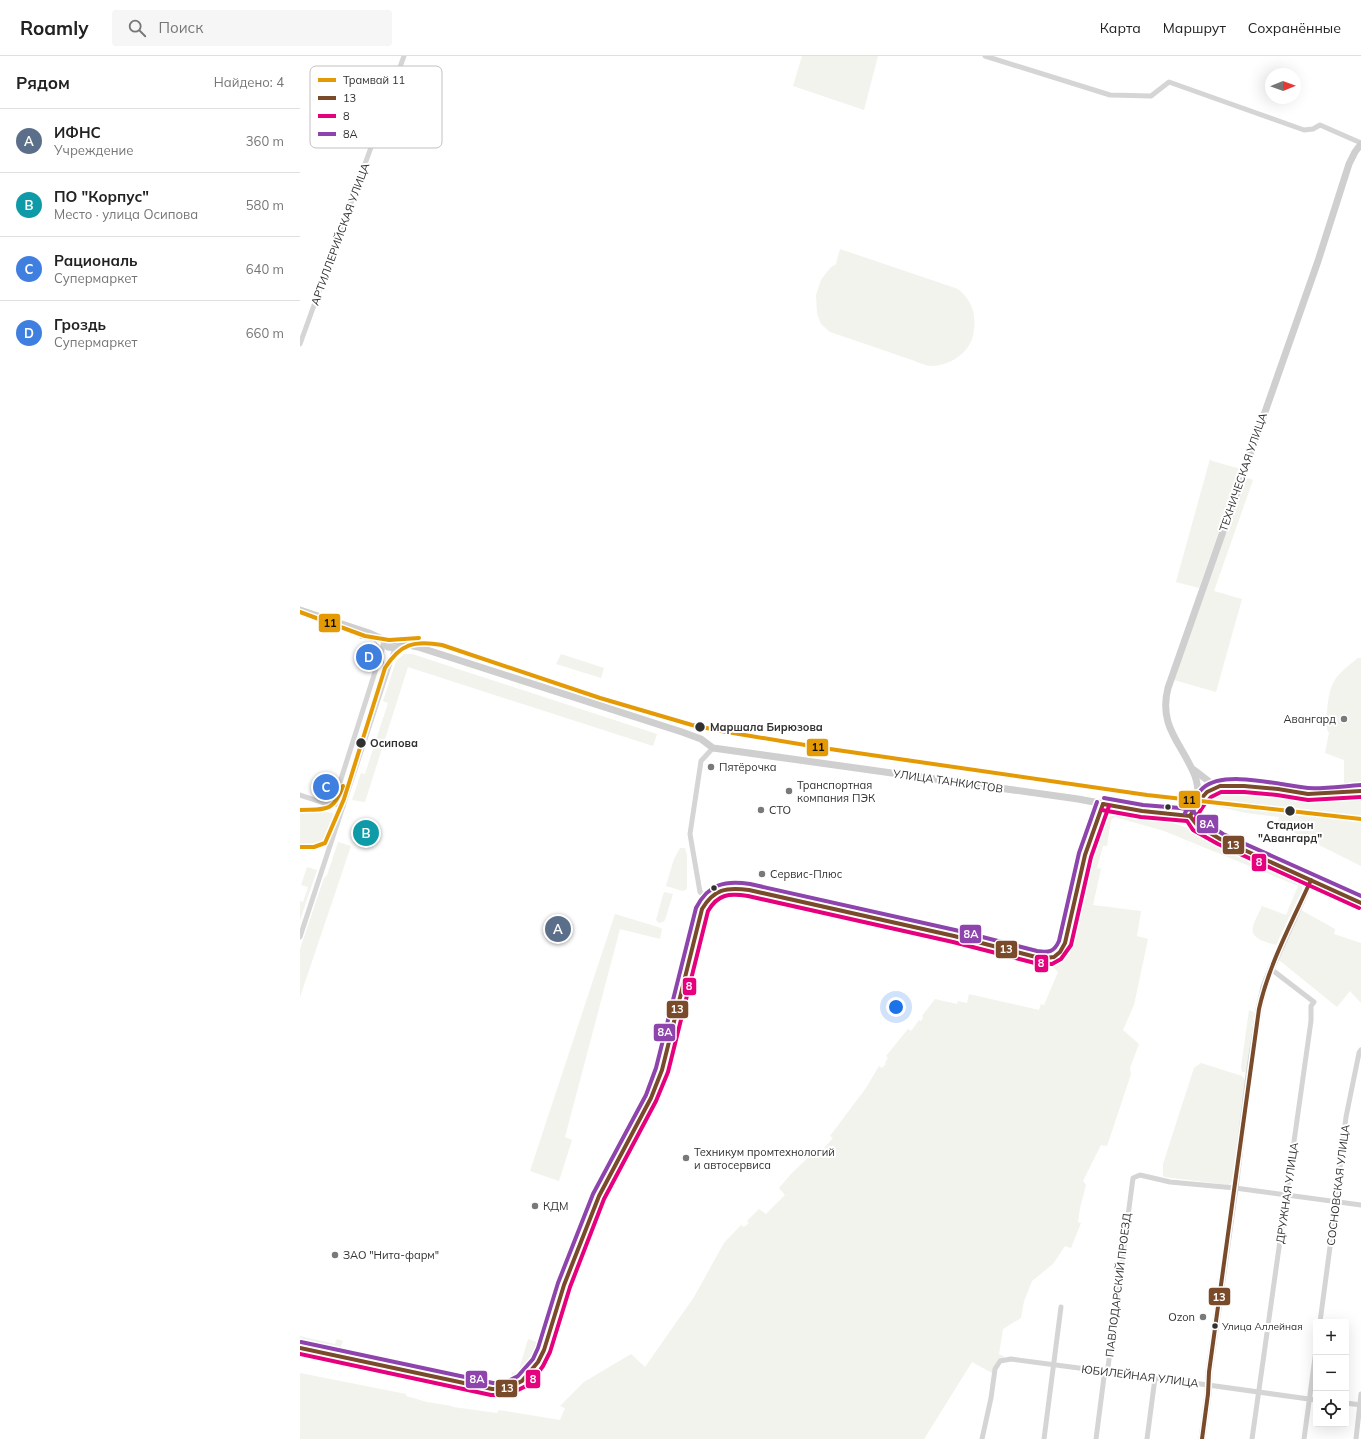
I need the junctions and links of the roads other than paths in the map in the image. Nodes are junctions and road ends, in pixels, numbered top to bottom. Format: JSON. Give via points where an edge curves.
{"nodes":[{"id":1,"x":404,"y":56,"type":"edge"},
{"id":2,"x":985,"y":56,"type":"edge"},
{"id":3,"x":400,"y":66,"type":"edge"},
{"id":4,"x":1361,"y":144,"type":"edge"},
{"id":5,"x":371,"y":148,"type":"edge"},
{"id":6,"x":300,"y":344,"type":"edge"},
{"id":7,"x":300,"y":610,"type":"edge"},
{"id":8,"x":388,"y":648,"type":"junction"},
{"id":9,"x":713,"y":748,"type":"junction"},
{"id":10,"x":1189,"y":765,"type":"junction"},
{"id":11,"x":1220,"y":786,"type":"junction"},
{"id":12,"x":1361,"y":791,"type":"edge"},
{"id":13,"x":300,"y":795,"type":"edge"},
{"id":14,"x":1199,"y":801,"type":"junction"},
{"id":15,"x":331,"y":803,"type":"junction"},
{"id":16,"x":1103,"y":804,"type":"junction"},
{"id":17,"x":343,"y":807,"type":"junction"},
{"id":18,"x":1190,"y":816,"type":"junction"},
{"id":19,"x":1311,"y":880,"type":"junction"},
{"id":20,"x":707,"y":898,"type":"junction"},
{"id":21,"x":1361,"y":903,"type":"edge"},
{"id":22,"x":300,"y":937,"type":"edge"},
{"id":23,"x":1271,"y":969,"type":"junction"},
{"id":24,"x":1361,"y":1050,"type":"edge"},
{"id":25,"x":1236,"y":1188,"type":"junction"},
{"id":26,"x":1287,"y":1195,"type":"junction"},
{"id":27,"x":1336,"y":1202,"type":"junction"},
{"id":28,"x":1361,"y":1205,"type":"edge"},
{"id":29,"x":1061,"y":1307,"type":"dead end"},
{"id":30,"x":1320,"y":1319,"type":"edge"},
{"id":31,"x":300,"y":1348,"type":"edge"},
{"id":32,"x":1315,"y":1355,"type":"edge"},
{"id":33,"x":1054,"y":1364,"type":"junction"},
{"id":34,"x":1106,"y":1372,"type":"junction"},
{"id":35,"x":1155,"y":1378,"type":"junction"},
{"id":36,"x":1208,"y":1385,"type":"junction"},
{"id":37,"x":1260,"y":1392,"type":"junction"},
{"id":38,"x":1361,"y":1394,"type":"edge"},
{"id":39,"x":1309,"y":1400,"type":"junction"},
{"id":40,"x":1313,"y":1400,"type":"edge"},
{"id":41,"x":1349,"y":1403,"type":"edge"},
{"id":42,"x":1360,"y":1405,"type":"edge"},
{"id":43,"x":982,"y":1439,"type":"edge"},
{"id":44,"x":1044,"y":1439,"type":"edge"},
{"id":45,"x":1096,"y":1439,"type":"edge"},
{"id":46,"x":1146,"y":1439,"type":"edge"},
{"id":47,"x":1202,"y":1439,"type":"edge"},
{"id":48,"x":1252,"y":1439,"type":"edge"},
{"id":49,"x":1304,"y":1439,"type":"edge"},
{"id":50,"x":1356,"y":1439,"type":"edge"}],
"edges":[{"from":1,"to":3,"type":"street","name":"АРТИЛЛЕРИЙСКАЯ УЛИЦА"},
{"from":2,"to":4,"type":"street","via":[[1110,95],[1151,96],[1169,82],[1304,130],[1320,125]]},
{"from":4,"to":10,"type":"main road","name":"ТЕХНИЧЕСКАЯ УЛИЦА","via":[[1349,164],[1318,261],[1168,688],[1165,700],[1167,720]]},
{"from":5,"to":6,"type":"street","name":"АРТИЛЛЕРИЙСКАЯ УЛИЦА"},
{"from":7,"to":8,"type":"main road","via":[[384,640]]},
{"from":8,"to":9,"type":"main road","name":"УЛИЦА ТАНКИСТОВ","via":[[418,647],[701,738]]},
{"from":8,"to":15,"type":"street","via":[[336,798]]},
{"from":8,"to":17,"type":"street"},
{"from":9,"to":16,"type":"main road","name":"УЛИЦА ТАНКИСТОВ"},
{"from":9,"to":20,"type":"street","via":[[701,761],[690,834],[700,892]]},
{"from":10,"to":11,"type":"main road","via":[[1199,775]]},
{"from":10,"to":14,"type":"main road","name":"ТЕХНИЧЕСКАЯ УЛИЦА","via":[[1195,776]]},
{"from":11,"to":12,"type":"main road","via":[[1278,789],[1308,794]]},
{"from":11,"to":14,"type":"main road","via":[[1208,792]]},
{"from":13,"to":15,"type":"street"},
{"from":14,"to":18,"type":"main road"},
{"from":15,"to":17,"type":"street"},
{"from":16,"to":18,"type":"main road","name":"УЛИЦА ТАНКИСТОВ"},
{"from":16,"to":20,"type":"main road","via":[[1087,846],[1064,943],[1057,956],[1045,958],[740,888],[723,889]]},
{"from":17,"to":22,"type":"street"},
{"from":18,"to":19,"type":"main road","via":[[1197,825],[1220,839]]},
{"from":19,"to":21,"type":"main road"},
{"from":19,"to":23,"type":"main road"},
{"from":20,"to":31,"type":"main road","via":[[702,908],[662,1070],[651,1098],[599,1196],[564,1285],[544,1350],[530,1373],[522,1381],[506,1389],[492,1389]]},
{"from":23,"to":25,"type":"main road","via":[[1259,1009]]},
{"from":23,"to":26,"type":"street","name":"ДРУЖНАЯ УЛИЦА","via":[[1314,1002],[1311,1006]]},
{"from":24,"to":27,"type":"street","name":"СОСНОВСКАЯ УЛИЦА","via":[[1346,1117]]},
{"from":25,"to":26,"type":"street"},
{"from":25,"to":34,"type":"street","name":"ПАВЛОДАРСКИЙ ПРОЕЗД","via":[[1170,1182],[1140,1175],[1133,1178]]},
{"from":25,"to":36,"type":"main road"},
{"from":26,"to":27,"type":"street"},
{"from":26,"to":37,"type":"street","name":"ДРУЖНАЯ УЛИЦА"},
{"from":27,"to":28,"type":"street"},
{"from":27,"to":30,"type":"street","name":"СОСНОВСКАЯ УЛИЦА"},
{"from":29,"to":33,"type":"street"},
{"from":32,"to":39,"type":"street"},
{"from":33,"to":34,"type":"street","name":"ЮБИЛЕЙНАЯ УЛИЦА"},
{"from":33,"to":43,"type":"street","name":"ЮБИЛЕЙНАЯ УЛИЦА","via":[[1011,1359],[1000,1361],[995,1369]]},
{"from":33,"to":44,"type":"street"},
{"from":34,"to":35,"type":"street","name":"ЮБИЛЕЙНАЯ УЛИЦА"},
{"from":34,"to":45,"type":"street","name":"ПАВЛОДАРСКИЙ ПРОЕЗД"},
{"from":35,"to":36,"type":"street","name":"ЮБИЛЕЙНАЯ УЛИЦА"},
{"from":35,"to":46,"type":"street"},
{"from":36,"to":37,"type":"street","name":"ЮБИЛЕЙНАЯ УЛИЦА"},
{"from":36,"to":47,"type":"main road"},
{"from":37,"to":39,"type":"street","name":"ЮБИЛЕЙНАЯ УЛИЦА"},
{"from":37,"to":48,"type":"street","name":"ДРУЖНАЯ УЛИЦА"},
{"from":38,"to":42,"type":"street"},
{"from":39,"to":40,"type":"street","name":"ЮБИЛЕЙНАЯ УЛИЦА"},
{"from":39,"to":49,"type":"street"},
{"from":41,"to":42,"type":"street"},
{"from":42,"to":50,"type":"street"}]}
